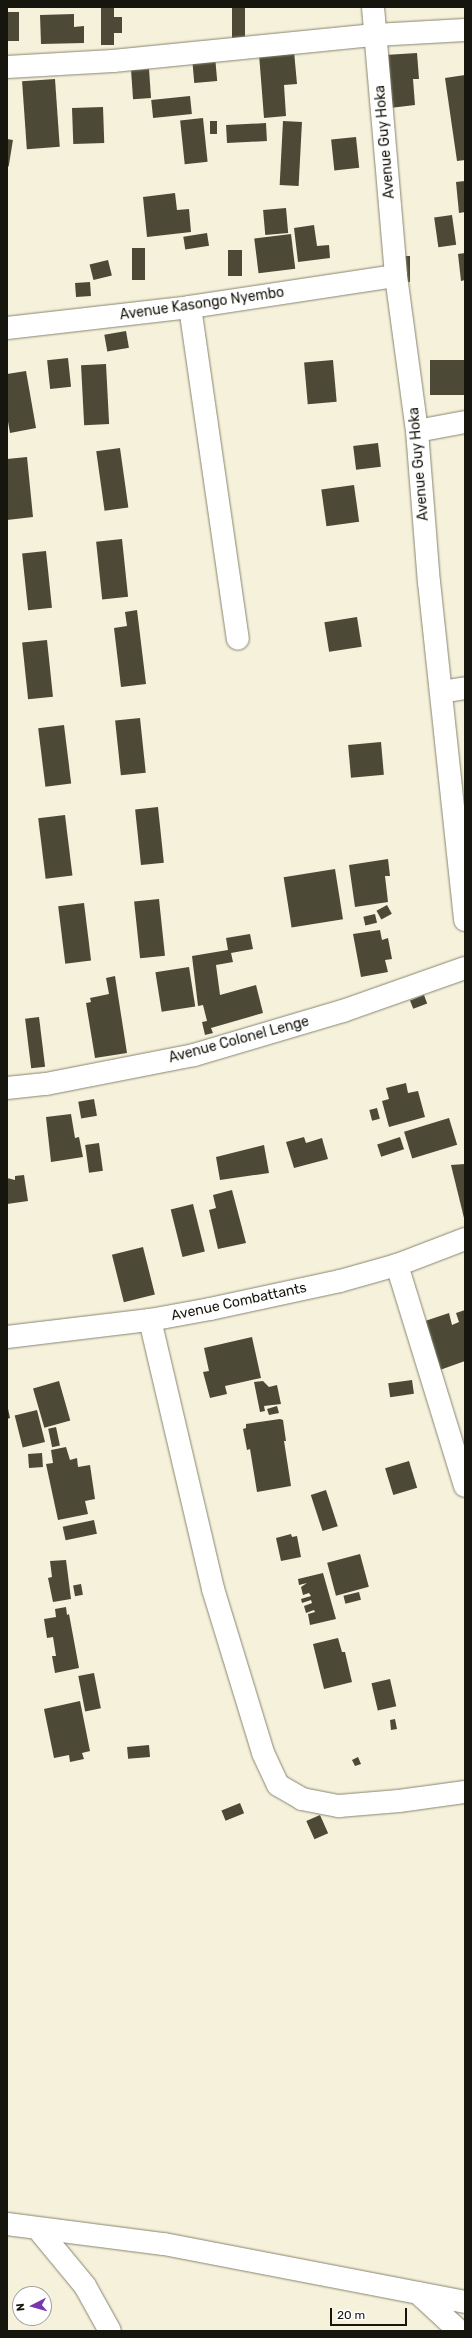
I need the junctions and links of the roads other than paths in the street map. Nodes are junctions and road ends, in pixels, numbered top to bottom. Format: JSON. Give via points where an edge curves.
{"nodes":[{"id":1,"x":373,"y":7,"type":"edge"},
{"id":2,"x":465,"y":30,"type":"edge"},
{"id":3,"x":375,"y":35,"type":"junction"},
{"id":4,"x":7,"y":67,"type":"edge"},
{"id":5,"x":396,"y":276,"type":"junction"},
{"id":6,"x":190,"y":307,"type":"junction"},
{"id":7,"x":7,"y":328,"type":"edge"},
{"id":8,"x":465,"y":422,"type":"edge"},
{"id":9,"x":417,"y":431,"type":"junction"},
{"id":10,"x":238,"y":639,"type":"dead end"},
{"id":11,"x":465,"y":688,"type":"edge"},
{"id":12,"x":440,"y":692,"type":"junction"},
{"id":13,"x":465,"y":920,"type":"edge"},
{"id":14,"x":465,"y":968,"type":"edge"},
{"id":15,"x":7,"y":1088,"type":"edge"},
{"id":16,"x":465,"y":1239,"type":"edge"},
{"id":17,"x":397,"y":1265,"type":"junction"},
{"id":18,"x":150,"y":1320,"type":"junction"},
{"id":19,"x":7,"y":1337,"type":"edge"},
{"id":20,"x":465,"y":1486,"type":"edge"},
{"id":21,"x":465,"y":1792,"type":"edge"},
{"id":22,"x":7,"y":2224,"type":"edge"},
{"id":23,"x":38,"y":2228,"type":"junction"},
{"id":24,"x":418,"y":2293,"type":"junction"},
{"id":25,"x":465,"y":2302,"type":"edge"},
{"id":26,"x":110,"y":2331,"type":"edge"},
{"id":27,"x":459,"y":2331,"type":"edge"}],
"edges":[{"from":1,"to":3,"type":"street","name":"Avenue Guy Hoka"},
{"from":2,"to":3,"type":"street"},
{"from":3,"to":4,"type":"street","via":[[112,61]]},
{"from":3,"to":5,"type":"street","name":"Avenue Guy Hoka"},
{"from":5,"to":6,"type":"street","name":"Avenue Kasongo Nyembo"},
{"from":5,"to":9,"type":"street","name":"Avenue Guy Hoka"},
{"from":6,"to":7,"type":"street","name":"Avenue Kasongo Nyembo"},
{"from":6,"to":10,"type":"street"},
{"from":8,"to":9,"type":"street"},
{"from":9,"to":12,"type":"street","name":"Avenue Guy Hoka"},
{"from":11,"to":12,"type":"street"},
{"from":12,"to":13,"type":"street","name":"Avenue Guy Hoka"},
{"from":14,"to":15,"type":"street","name":"Avenue Colonel Lenge","via":[[343,1011],[194,1055],[46,1084]]},
{"from":16,"to":17,"type":"street","name":"Avenue Combattants"},
{"from":17,"to":18,"type":"street","name":"Avenue Combattants","via":[[340,1282]]},
{"from":17,"to":20,"type":"street"},
{"from":18,"to":19,"type":"street","name":"Avenue Combattants"},
{"from":18,"to":21,"type":"street","via":[[213,1589],[263,1753],[278,1785],[302,1799],[339,1806]]},
{"from":22,"to":23,"type":"street"},
{"from":23,"to":24,"type":"street","via":[[164,2244]]},
{"from":23,"to":26,"type":"street","via":[[85,2286]]},
{"from":24,"to":25,"type":"street"},
{"from":24,"to":27,"type":"street"}]}
